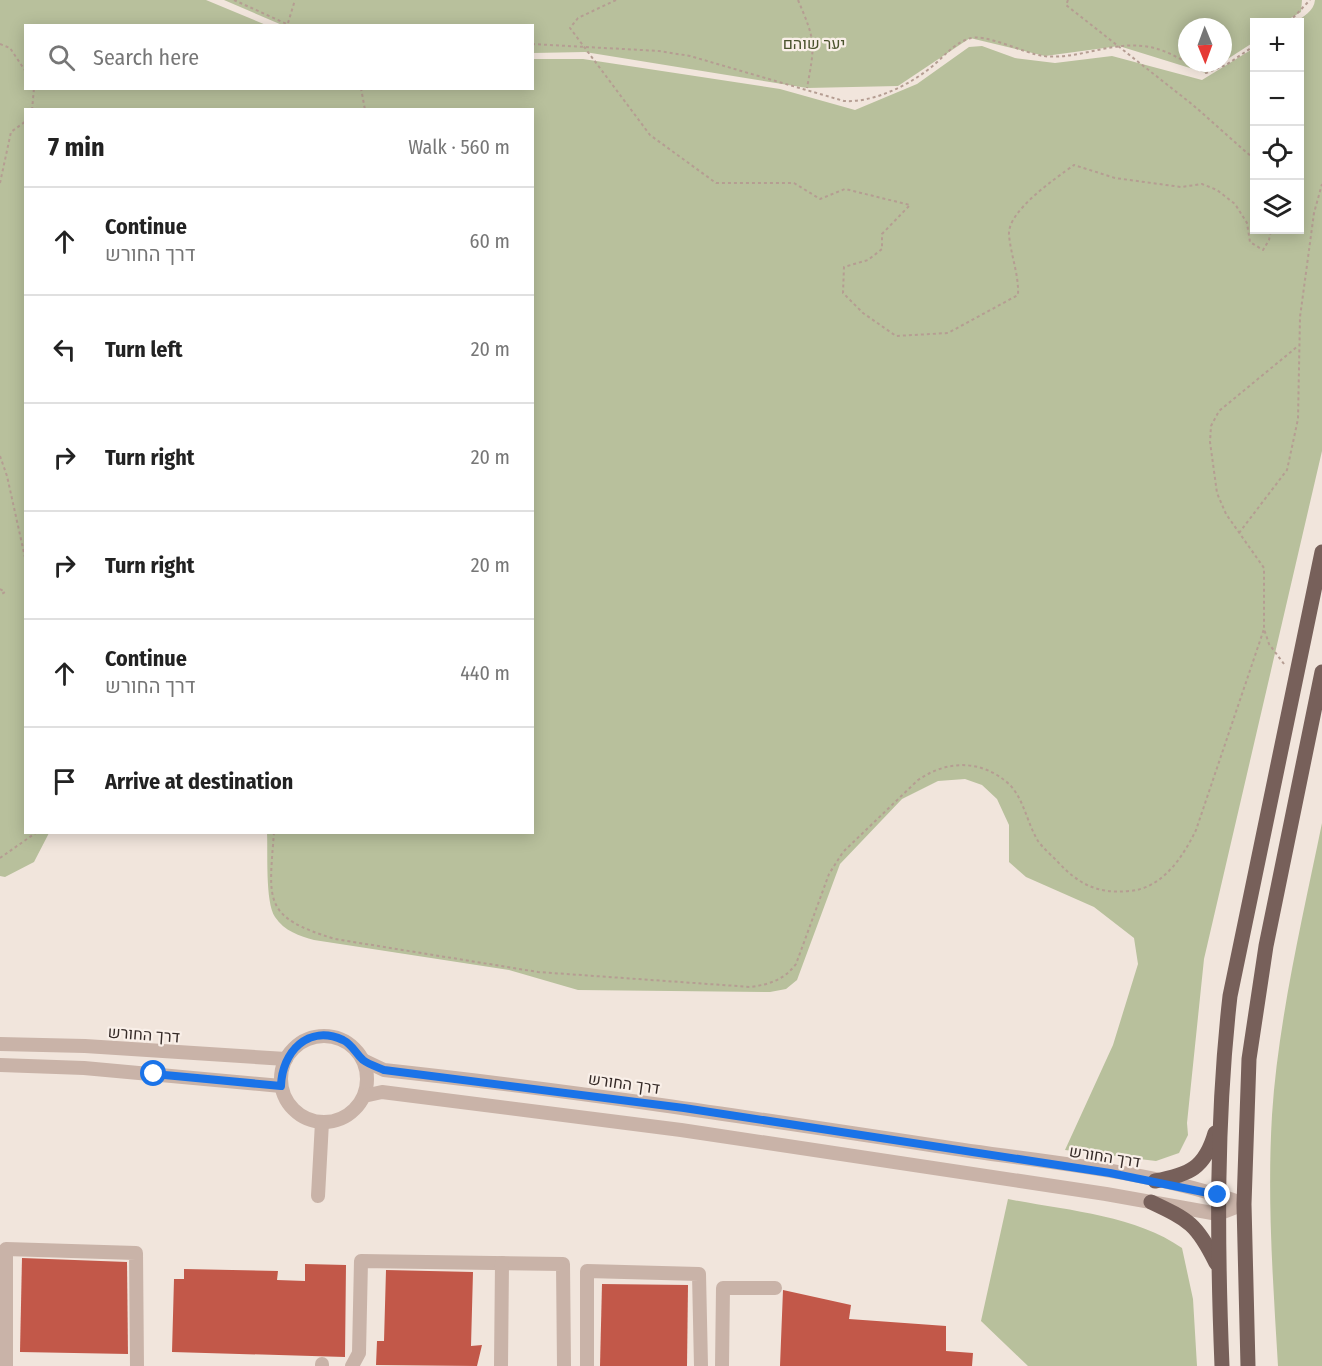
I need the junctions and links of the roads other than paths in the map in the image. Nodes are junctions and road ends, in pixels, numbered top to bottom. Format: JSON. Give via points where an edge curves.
{"nodes":[{"id":1,"x":1322,"y":552,"type":"edge"},
{"id":2,"x":1322,"y":672,"type":"edge"},
{"id":3,"x":0,"y":1044,"type":"edge"},
{"id":4,"x":286,"y":1059,"type":"junction"},
{"id":5,"x":363,"y":1060,"type":"junction"},
{"id":6,"x":0,"y":1065,"type":"edge"},
{"id":7,"x":281,"y":1086,"type":"junction"},
{"id":8,"x":364,"y":1096,"type":"junction"},
{"id":9,"x":322,"y":1122,"type":"junction"},
{"id":10,"x":1219,"y":1122,"type":"junction"},
{"id":11,"x":1155,"y":1181,"type":"junction"},
{"id":12,"x":1218,"y":1195,"type":"junction"},
{"id":13,"x":318,"y":1196,"type":"dead end"},
{"id":14,"x":1151,"y":1202,"type":"junction"},
{"id":15,"x":1244,"y":1204,"type":"junction"},
{"id":16,"x":1218,"y":1214,"type":"junction"},
{"id":17,"x":502,"y":1263,"type":"junction"},
{"id":18,"x":1219,"y":1269,"type":"junction"},
{"id":19,"x":776,"y":1288,"type":"dead end"},
{"id":20,"x":3,"y":1301,"type":"edge"},
{"id":21,"x":6,"y":1366,"type":"edge"},
{"id":22,"x":137,"y":1366,"type":"edge"},
{"id":23,"x":352,"y":1366,"type":"edge"},
{"id":24,"x":501,"y":1366,"type":"edge"},
{"id":25,"x":564,"y":1366,"type":"edge"},
{"id":26,"x":587,"y":1366,"type":"edge"},
{"id":27,"x":701,"y":1366,"type":"edge"},
{"id":28,"x":722,"y":1366,"type":"edge"},
{"id":29,"x":1222,"y":1366,"type":"edge"},
{"id":30,"x":1248,"y":1366,"type":"edge"}],
"edges":[{"from":1,"to":10,"type":"main road","via":[[1230,996]]},
{"from":2,"to":15,"type":"main road","via":[[1266,946],[1250,1059]]},
{"from":3,"to":4,"type":"street","name":"דרך החורש"},
{"from":4,"to":5,"type":"street","via":[[305,1040],[331,1036],[355,1049]]},
{"from":4,"to":7,"type":"street"},
{"from":5,"to":8,"type":"street","via":[[367,1072]]},
{"from":5,"to":11,"type":"street","name":"דרך החורש","via":[[384,1070],[684,1108]]},
{"from":6,"to":7,"type":"street","via":[[84,1068]]},
{"from":7,"to":9,"type":"street","via":[[295,1111]]},
{"from":8,"to":9,"type":"street","via":[[347,1116]]},
{"from":8,"to":14,"type":"street","via":[[382,1092],[584,1116]]},
{"from":9,"to":13,"type":"street"},
{"from":10,"to":11,"type":"main road","via":[[1206,1157],[1195,1169],[1179,1177]]},
{"from":10,"to":12,"type":"main road"},
{"from":11,"to":12,"type":"street","name":"דרך החורש"},
{"from":12,"to":15,"type":"street","name":"דרך החורש"},
{"from":12,"to":16,"type":"main road"},
{"from":14,"to":16,"type":"street"},
{"from":14,"to":18,"type":"main road","via":[[1190,1222],[1204,1238]]},
{"from":15,"to":16,"type":"street"},
{"from":15,"to":30,"type":"main road"},
{"from":16,"to":18,"type":"main road"},
{"from":17,"to":23,"type":"street","via":[[361,1261],[359,1353]]},
{"from":17,"to":24,"type":"street"},
{"from":17,"to":25,"type":"street","via":[[563,1264]]},
{"from":18,"to":29,"type":"main road"},
{"from":19,"to":28,"type":"street","via":[[723,1288]]},
{"from":20,"to":21,"type":"street"},
{"from":20,"to":22,"type":"street","via":[[6,1250],[136,1253]]},
{"from":26,"to":27,"type":"street","via":[[587,1271],[699,1274]]}]}
